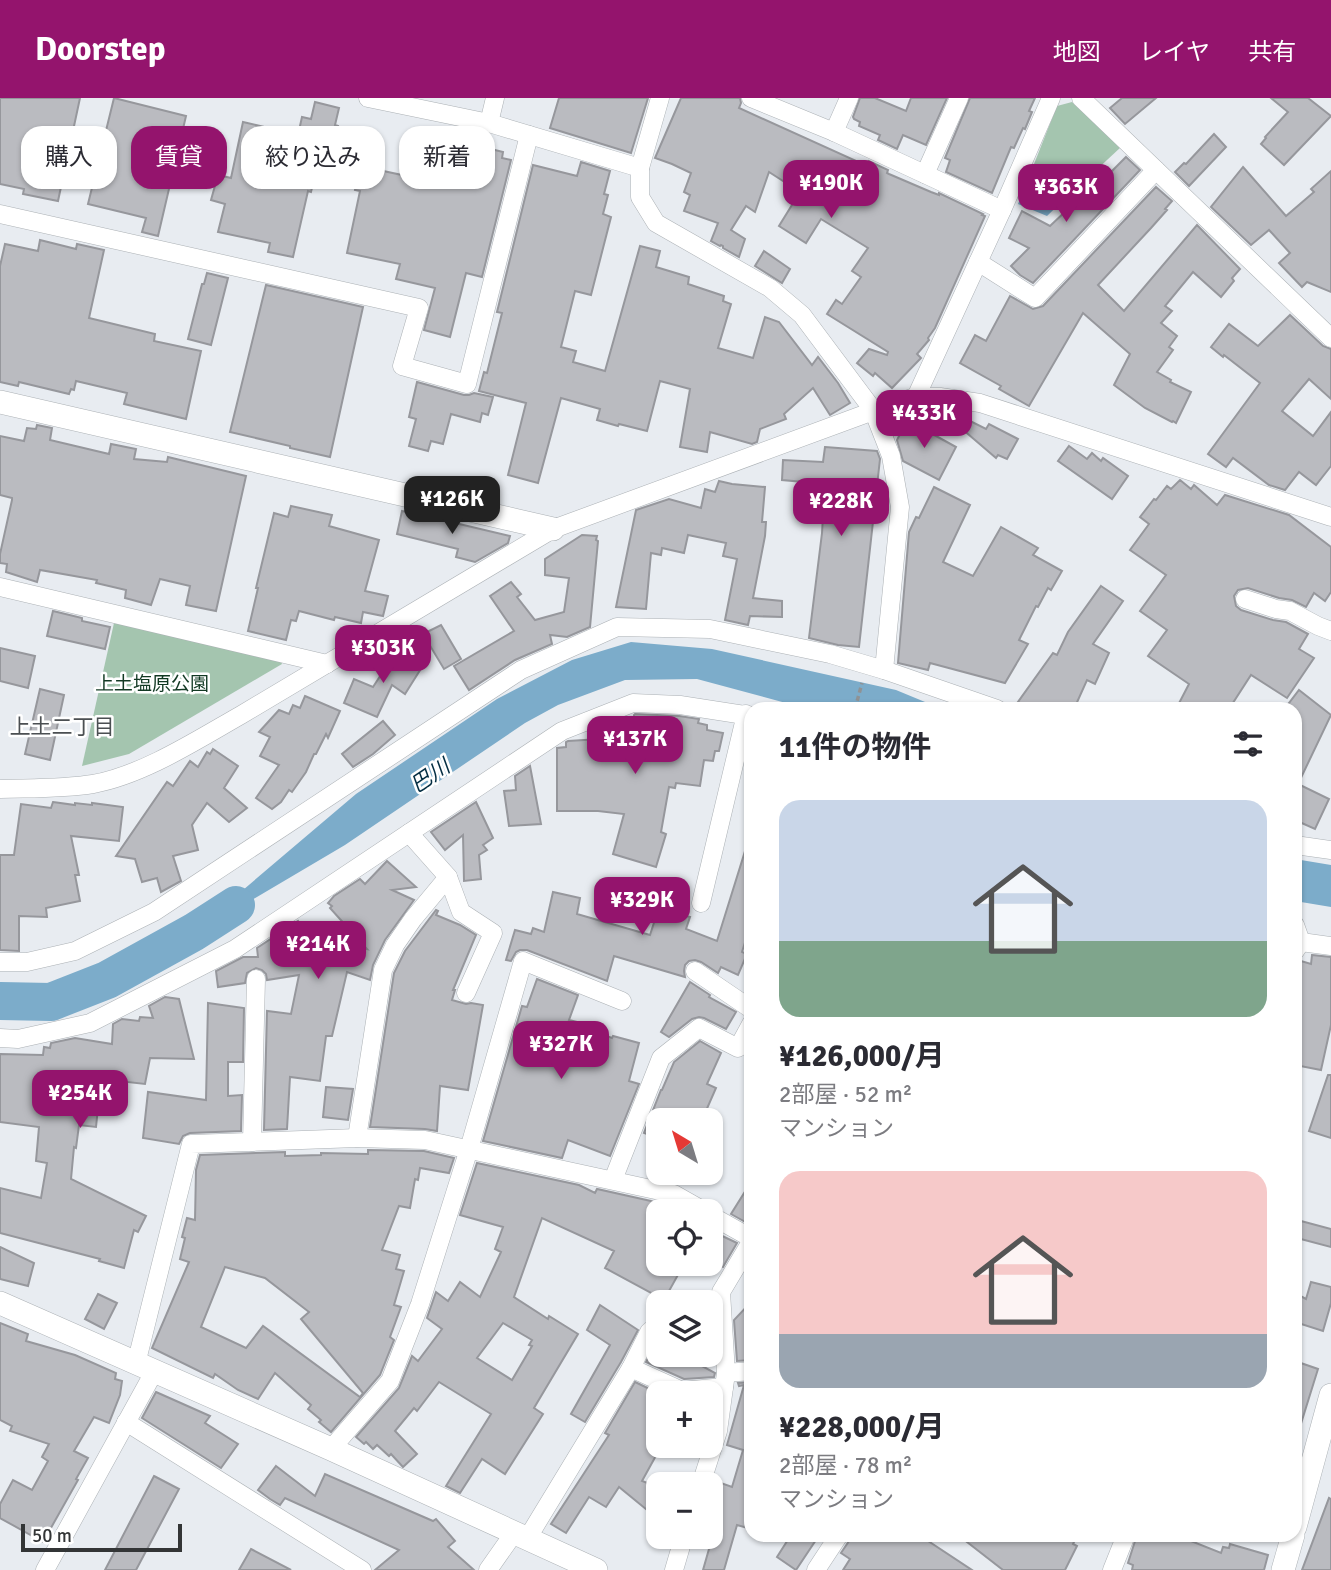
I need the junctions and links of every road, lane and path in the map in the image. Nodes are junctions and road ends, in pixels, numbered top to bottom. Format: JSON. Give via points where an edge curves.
{"nodes":[{"id":1,"x":368,"y":98,"type":"edge"},
{"id":2,"x":495,"y":98,"type":"edge"},
{"id":3,"x":660,"y":98,"type":"edge"},
{"id":4,"x":751,"y":98,"type":"edge"},
{"id":5,"x":849,"y":98,"type":"edge"},
{"id":6,"x":959,"y":98,"type":"edge"},
{"id":7,"x":1051,"y":98,"type":"edge"},
{"id":8,"x":1081,"y":98,"type":"edge"},
{"id":9,"x":489,"y":123,"type":"junction"},
{"id":10,"x":834,"y":132,"type":"junction"},
{"id":11,"x":529,"y":135,"type":"junction"},
{"id":12,"x":640,"y":168,"type":"junction"},
{"id":13,"x":1156,"y":170,"type":"junction"},
{"id":14,"x":925,"y":174,"type":"junction"},
{"id":15,"x":1002,"y":210,"type":"junction"},
{"id":16,"x":0,"y":214,"type":"edge"},
{"id":17,"x":978,"y":262,"type":"junction"},
{"id":18,"x":1331,"y":338,"type":"edge"},
{"id":19,"x":916,"y":397,"type":"junction"},
{"id":20,"x":0,"y":402,"type":"edge"},
{"id":21,"x":873,"y":410,"type":"junction"},
{"id":22,"x":1331,"y":517,"type":"edge"},
{"id":23,"x":554,"y":529,"type":"junction"},
{"id":24,"x":0,"y":587,"type":"edge"},
{"id":25,"x":1245,"y":599,"type":"dead end"},
{"id":26,"x":1331,"y":631,"type":"edge"},
{"id":27,"x":327,"y":664,"type":"junction"},
{"id":28,"x":884,"y":670,"type":"junction"},
{"id":29,"x":862,"y":682,"type":"dead end"},
{"id":30,"x":857,"y":702,"type":"edge"},
{"id":31,"x":977,"y":702,"type":"edge"},
{"id":32,"x":744,"y":714,"type":"edge"},
{"id":33,"x":744,"y":731,"type":"edge"},
{"id":34,"x":0,"y":789,"type":"edge"},
{"id":35,"x":409,"y":833,"type":"junction"},
{"id":36,"x":1302,"y":846,"type":"edge"},
{"id":37,"x":1331,"y":850,"type":"edge"},
{"id":38,"x":448,"y":877,"type":"junction"},
{"id":39,"x":701,"y":903,"type":"dead end"},
{"id":40,"x":1302,"y":940,"type":"edge"},
{"id":41,"x":1331,"y":946,"type":"edge"},
{"id":42,"x":0,"y":962,"type":"edge"},
{"id":43,"x":695,"y":971,"type":"dead end"},
{"id":44,"x":256,"y":979,"type":"dead end"},
{"id":45,"x":466,"y":993,"type":"dead end"},
{"id":46,"x":622,"y":1001,"type":"dead end"},
{"id":47,"x":744,"y":1004,"type":"edge"},
{"id":48,"x":744,"y":1037,"type":"edge"},
{"id":49,"x":0,"y":1038,"type":"edge"},
{"id":50,"x":357,"y":1138,"type":"junction"},
{"id":51,"x":252,"y":1142,"type":"junction"},
{"id":52,"x":469,"y":1149,"type":"junction"},
{"id":53,"x":613,"y":1180,"type":"junction"},
{"id":54,"x":683,"y":1199,"type":"edge"},
{"id":55,"x":723,"y":1222,"type":"edge"},
{"id":56,"x":744,"y":1236,"type":"edge"},
{"id":57,"x":744,"y":1252,"type":"edge"},
{"id":58,"x":722,"y":1290,"type":"edge"},
{"id":59,"x":0,"y":1303,"type":"edge"},
{"id":60,"x":646,"y":1338,"type":"edge"},
{"id":61,"x":723,"y":1365,"type":"edge"},
{"id":62,"x":145,"y":1368,"type":"junction"},
{"id":63,"x":631,"y":1368,"type":"junction"},
{"id":64,"x":744,"y":1373,"type":"edge"},
{"id":65,"x":725,"y":1380,"type":"junction"},
{"id":66,"x":1331,"y":1395,"type":"edge"},
{"id":67,"x":126,"y":1422,"type":"junction"},
{"id":68,"x":331,"y":1449,"type":"junction"},
{"id":69,"x":705,"y":1472,"type":"edge"},
{"id":70,"x":1302,"y":1501,"type":"edge"},
{"id":71,"x":521,"y":1536,"type":"junction"},
{"id":72,"x":834,"y":1542,"type":"edge"},
{"id":73,"x":1123,"y":1542,"type":"edge"},
{"id":74,"x":1291,"y":1542,"type":"edge"},
{"id":75,"x":680,"y":1549,"type":"edge"},
{"id":76,"x":45,"y":1570,"type":"edge"},
{"id":77,"x":362,"y":1570,"type":"edge"},
{"id":78,"x":488,"y":1570,"type":"edge"},
{"id":79,"x":596,"y":1570,"type":"edge"},
{"id":80,"x":674,"y":1570,"type":"edge"},
{"id":81,"x":816,"y":1570,"type":"edge"},
{"id":82,"x":1112,"y":1570,"type":"edge"},
{"id":83,"x":1283,"y":1570,"type":"edge"}],
"edges":[{"from":1,"to":9,"type":"street"},
{"from":2,"to":9,"type":"street"},
{"from":3,"to":12,"type":"street"},
{"from":4,"to":10,"type":"street"},
{"from":5,"to":10,"type":"street"},
{"from":6,"to":14,"type":"street"},
{"from":7,"to":15,"type":"street"},
{"from":8,"to":13,"type":"street"},
{"from":9,"to":11,"type":"street"},
{"from":10,"to":14,"type":"street"},
{"from":11,"to":12,"type":"street"},
{"from":11,"to":16,"type":"street","via":[[467,384],[402,366],[419,308]]},
{"from":12,"to":21,"type":"street","via":[[640,197],[656,223],[770,288],[802,315]]},
{"from":13,"to":17,"type":"street","via":[[1035,298]]},
{"from":13,"to":18,"type":"street"},
{"from":14,"to":15,"type":"street"},
{"from":15,"to":17,"type":"street"},
{"from":17,"to":19,"type":"street"},
{"from":19,"to":21,"type":"street"},
{"from":19,"to":22,"type":"street","via":[[980,403]]},
{"from":20,"to":23,"type":"street"},
{"from":21,"to":23,"type":"street"},
{"from":21,"to":28,"type":"street","via":[[891,456],[900,507]]},
{"from":23,"to":27,"type":"street"},
{"from":24,"to":27,"type":"street"},
{"from":25,"to":26,"type":"street","via":[[1290,611]]},
{"from":27,"to":34,"type":"street","via":[[137,770],[94,784]]},
{"from":28,"to":31,"type":"street"},
{"from":28,"to":42,"type":"street","via":[[710,629],[617,627],[522,670],[153,912],[75,951],[27,962]]},
{"from":29,"to":30,"type":"path"},
{"from":32,"to":35,"type":"street","via":[[633,703],[562,731]]},
{"from":33,"to":39,"type":"street"},
{"from":35,"to":38,"type":"street"},
{"from":35,"to":49,"type":"street","via":[[234,948],[90,1023],[18,1039]]},
{"from":36,"to":37,"type":"street"},
{"from":38,"to":45,"type":"street","via":[[461,912],[493,933]]},
{"from":38,"to":50,"type":"street","via":[[395,945],[383,971]]},
{"from":40,"to":41,"type":"street"},
{"from":43,"to":47,"type":"street"},
{"from":44,"to":51,"type":"street"},
{"from":46,"to":52,"type":"street","via":[[523,961]]},
{"from":48,"to":53,"type":"street","via":[[738,1048],[699,1028],[661,1058]]},
{"from":50,"to":51,"type":"street"},
{"from":50,"to":52,"type":"street","via":[[425,1140]]},
{"from":51,"to":62,"type":"street","via":[[191,1144]]},
{"from":52,"to":53,"type":"street"},
{"from":52,"to":68,"type":"street","via":[[420,1304],[390,1381]]},
{"from":53,"to":54,"type":"street"},
{"from":55,"to":56,"type":"street"},
{"from":57,"to":58,"type":"street"},
{"from":59,"to":62,"type":"street"},
{"from":60,"to":63,"type":"street"},
{"from":61,"to":65,"type":"street"},
{"from":62,"to":67,"type":"street"},
{"from":62,"to":68,"type":"street"},
{"from":63,"to":65,"type":"street","via":[[682,1391]]},
{"from":63,"to":71,"type":"street"},
{"from":64,"to":65,"type":"street"},
{"from":65,"to":69,"type":"street","via":[[718,1431]]},
{"from":66,"to":70,"type":"street"},
{"from":67,"to":76,"type":"street"},
{"from":67,"to":77,"type":"street"},
{"from":68,"to":71,"type":"street"},
{"from":71,"to":78,"type":"street"},
{"from":71,"to":79,"type":"street"},
{"from":72,"to":81,"type":"street"},
{"from":73,"to":82,"type":"street"},
{"from":74,"to":83,"type":"street"},
{"from":75,"to":80,"type":"street"}]}
